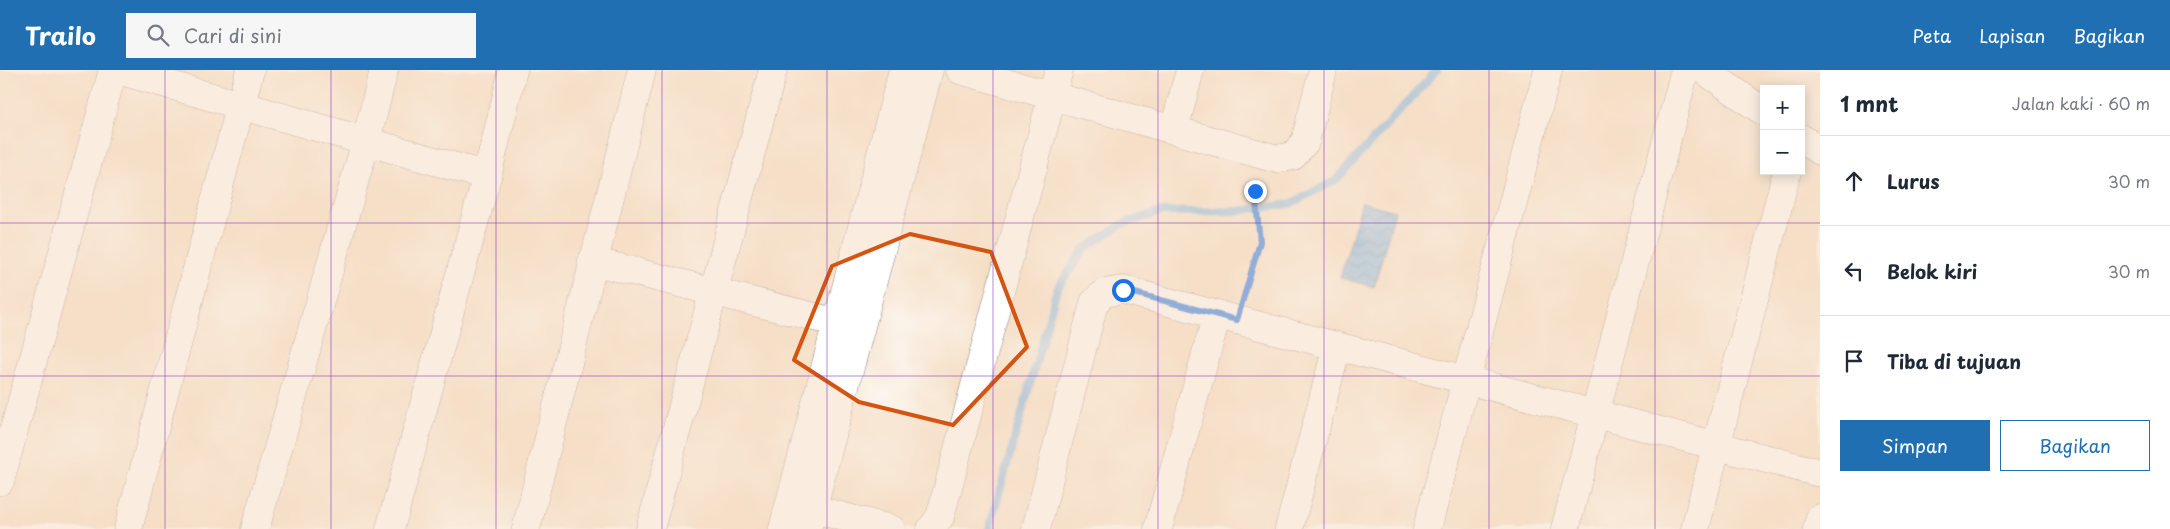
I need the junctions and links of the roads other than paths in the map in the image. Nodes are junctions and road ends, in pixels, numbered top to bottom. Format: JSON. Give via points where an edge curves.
{"nodes":[{"id":1,"x":113,"y":70,"type":"edge"},
{"id":2,"x":118,"y":70,"type":"edge"},
{"id":3,"x":250,"y":70,"type":"edge"},
{"id":4,"x":384,"y":70,"type":"edge"},
{"id":5,"x":513,"y":70,"type":"edge"},
{"id":6,"x":642,"y":70,"type":"edge"},
{"id":7,"x":773,"y":70,"type":"edge"},
{"id":8,"x":903,"y":70,"type":"edge"},
{"id":9,"x":929,"y":70,"type":"edge"},
{"id":10,"x":960,"y":70,"type":"edge"},
{"id":11,"x":1059,"y":70,"type":"edge"},
{"id":12,"x":1190,"y":70,"type":"edge"},
{"id":13,"x":1323,"y":70,"type":"edge"},
{"id":14,"x":1548,"y":70,"type":"edge"},
{"id":15,"x":1685,"y":70,"type":"edge"},
{"id":16,"x":1704,"y":70,"type":"edge"},
{"id":17,"x":1052,"y":96,"type":"junction"},
{"id":18,"x":240,"y":105,"type":"junction"},
{"id":19,"x":1760,"y":109,"type":"edge"},
{"id":20,"x":1174,"y":130,"type":"junction"},
{"id":21,"x":366,"y":141,"type":"junction"},
{"id":22,"x":1805,"y":141,"type":"edge"},
{"id":23,"x":1820,"y":151,"type":"edge"},
{"id":24,"x":1787,"y":175,"type":"edge"},
{"id":25,"x":486,"y":176,"type":"junction"},
{"id":26,"x":592,"y":261,"type":"junction"},
{"id":27,"x":713,"y":292,"type":"junction"},
{"id":28,"x":1227,"y":317,"type":"junction"},
{"id":29,"x":849,"y":326,"type":"junction"},
{"id":30,"x":1337,"y":346,"type":"junction"},
{"id":31,"x":1466,"y":380,"type":"junction"},
{"id":32,"x":1595,"y":414,"type":"junction"},
{"id":33,"x":1716,"y":445,"type":"junction"},
{"id":34,"x":1820,"y":473,"type":"edge"},
{"id":35,"x":0,"y":481,"type":"edge"},
{"id":36,"x":1820,"y":518,"type":"edge"},
{"id":37,"x":810,"y":519,"type":"edge"},
{"id":38,"x":128,"y":529,"type":"edge"},
{"id":39,"x":255,"y":529,"type":"edge"},
{"id":40,"x":390,"y":529,"type":"edge"},
{"id":41,"x":526,"y":529,"type":"edge"},
{"id":42,"x":650,"y":529,"type":"edge"},
{"id":43,"x":783,"y":529,"type":"edge"},
{"id":44,"x":891,"y":529,"type":"edge"},
{"id":45,"x":932,"y":529,"type":"edge"},
{"id":46,"x":1036,"y":529,"type":"edge"},
{"id":47,"x":1158,"y":529,"type":"edge"},
{"id":48,"x":1290,"y":529,"type":"edge"},
{"id":49,"x":1427,"y":529,"type":"edge"},
{"id":50,"x":1565,"y":529,"type":"edge"},
{"id":51,"x":1695,"y":529,"type":"edge"},
{"id":52,"x":1817,"y":529,"type":"edge"}],
"edges":[{"from":1,"to":35,"type":"street"},
{"from":2,"to":18,"type":"street"},
{"from":3,"to":18,"type":"street"},
{"from":4,"to":21,"type":"street"},
{"from":5,"to":25,"type":"street"},
{"from":6,"to":26,"type":"street"},
{"from":7,"to":27,"type":"street"},
{"from":8,"to":29,"type":"street"},
{"from":9,"to":29,"type":"street"},
{"from":10,"to":17,"type":"street"},
{"from":11,"to":17,"type":"street"},
{"from":12,"to":20,"type":"street"},
{"from":13,"to":20,"type":"street","via":[[1305,142],[1293,156],[1277,159]]},
{"from":14,"to":31,"type":"street"},
{"from":15,"to":32,"type":"street"},
{"from":16,"to":19,"type":"street"},
{"from":17,"to":20,"type":"street"},
{"from":17,"to":45,"type":"street","via":[[940,517]]},
{"from":18,"to":21,"type":"street"},
{"from":18,"to":38,"type":"street"},
{"from":21,"to":25,"type":"street"},
{"from":21,"to":39,"type":"street"},
{"from":22,"to":23,"type":"street"},
{"from":24,"to":33,"type":"street"},
{"from":25,"to":40,"type":"street"},
{"from":26,"to":27,"type":"street"},
{"from":26,"to":41,"type":"street"},
{"from":27,"to":29,"type":"street"},
{"from":27,"to":42,"type":"street"},
{"from":28,"to":30,"type":"street"},
{"from":28,"to":46,"type":"street","via":[[1123,290],[1104,293],[1094,303]]},
{"from":28,"to":47,"type":"street"},
{"from":29,"to":37,"type":"street"},
{"from":29,"to":43,"type":"street"},
{"from":30,"to":31,"type":"street"},
{"from":30,"to":48,"type":"street"},
{"from":31,"to":32,"type":"street"},
{"from":31,"to":49,"type":"street"},
{"from":32,"to":33,"type":"street"},
{"from":32,"to":50,"type":"street"},
{"from":33,"to":34,"type":"street"},
{"from":33,"to":51,"type":"street"},
{"from":36,"to":52,"type":"street"},
{"from":37,"to":44,"type":"street"}]}
